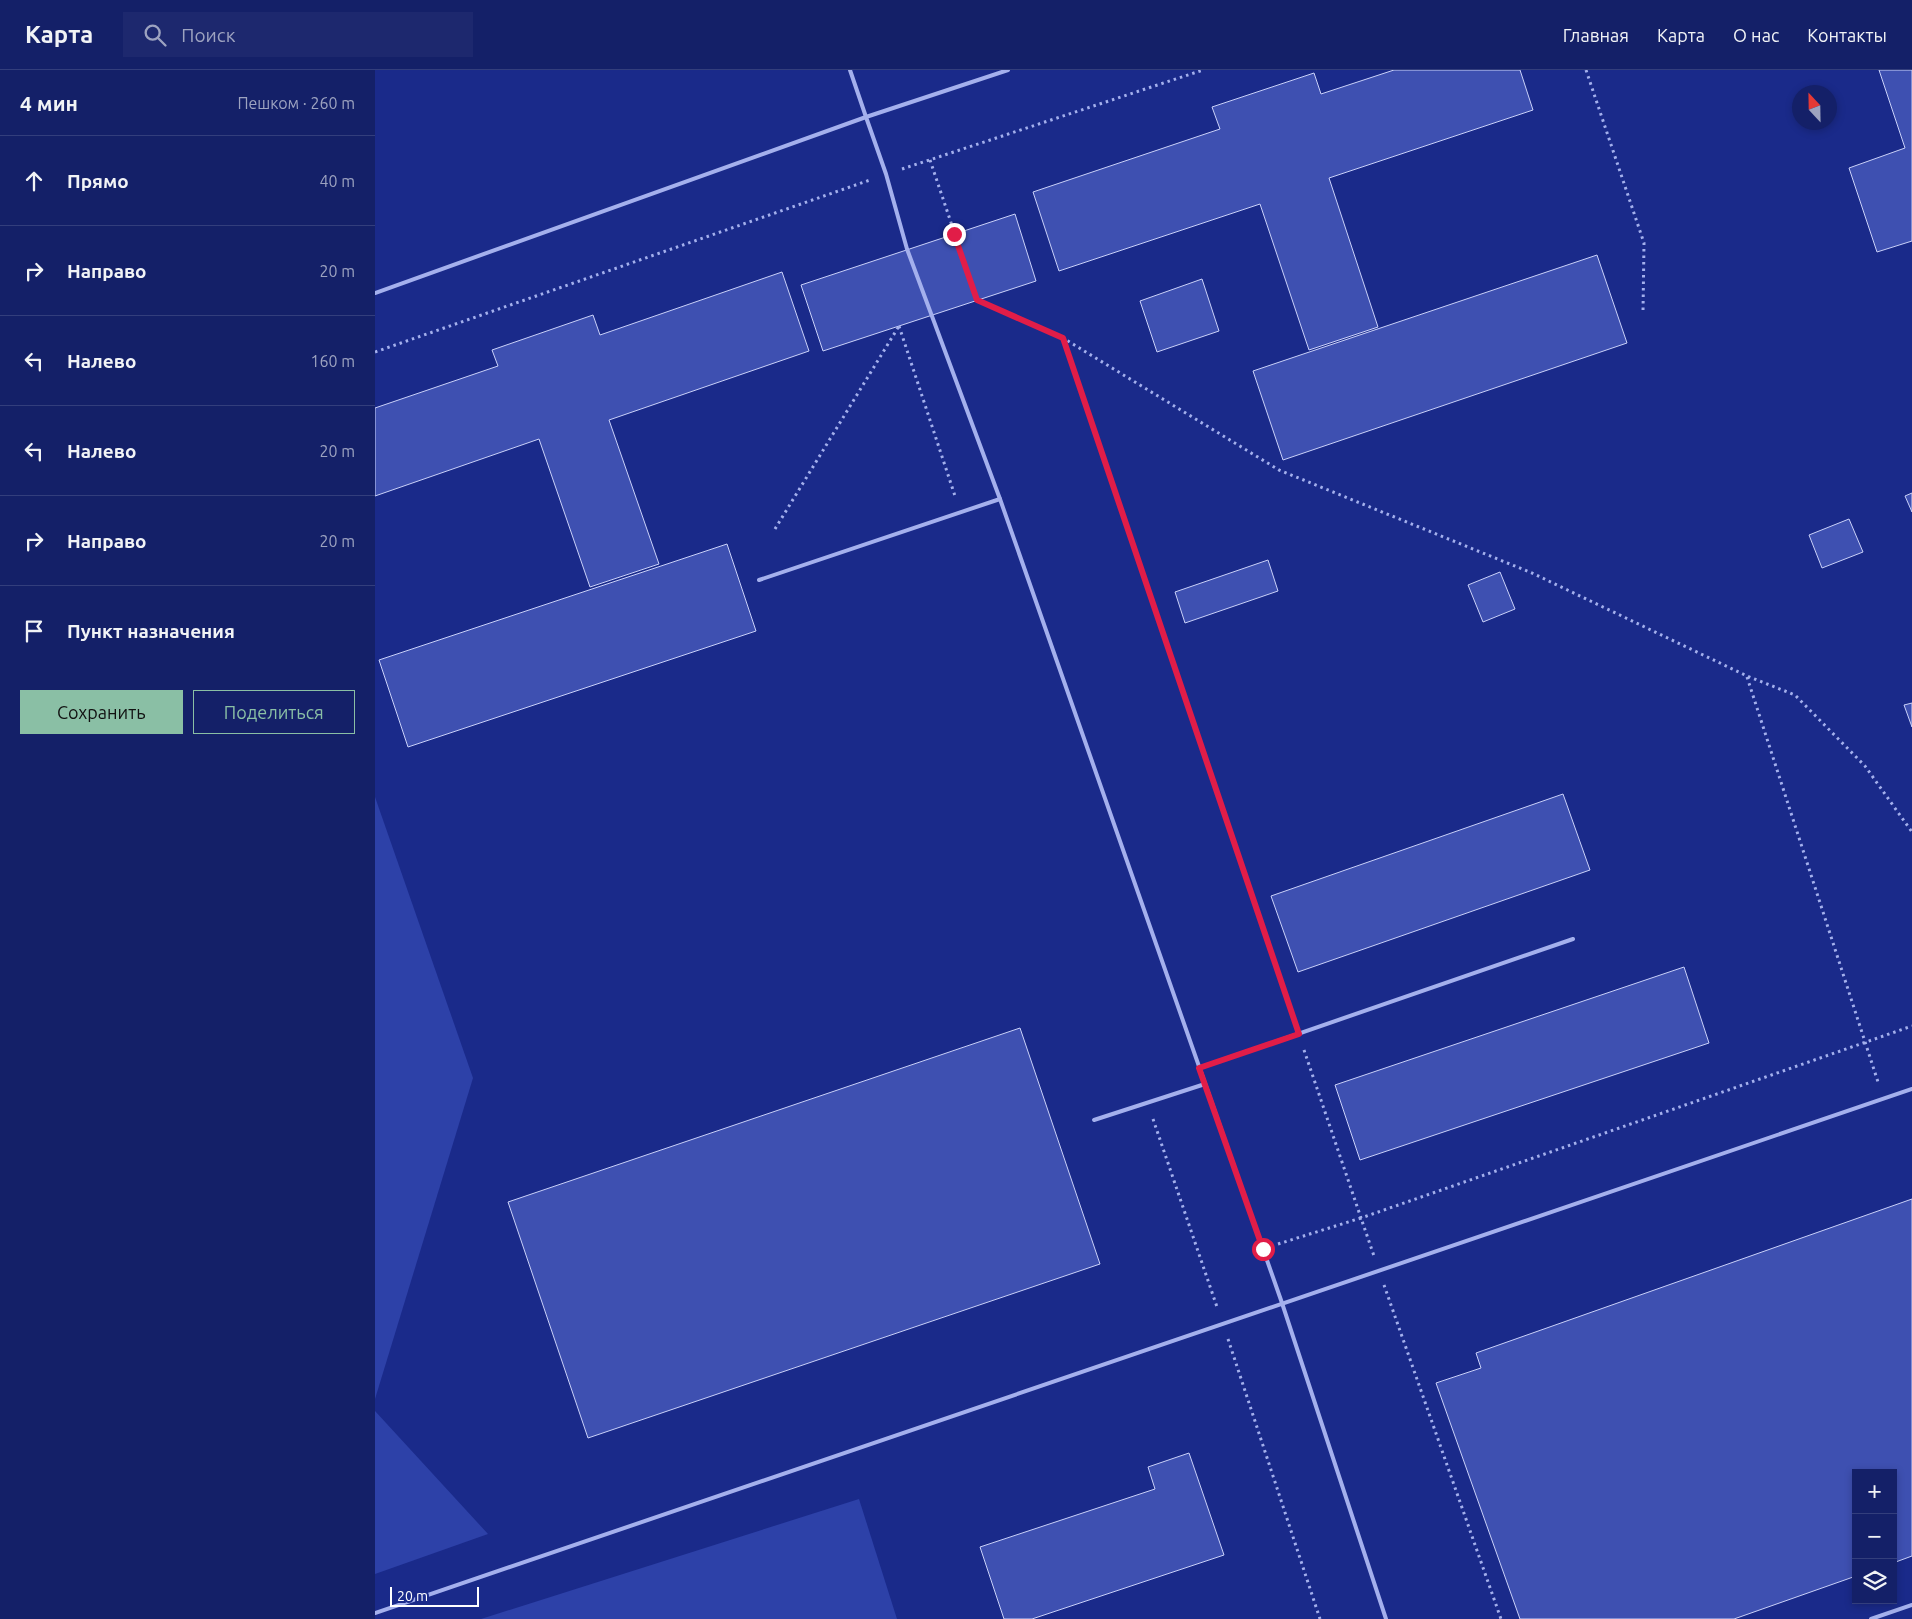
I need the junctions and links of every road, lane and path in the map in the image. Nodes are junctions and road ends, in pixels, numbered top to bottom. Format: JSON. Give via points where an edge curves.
{"nodes":[{"id":1,"x":850,"y":70,"type":"edge"},
{"id":2,"x":1007,"y":70,"type":"edge"},
{"id":3,"x":1203,"y":70,"type":"edge"},
{"id":4,"x":1586,"y":70,"type":"edge"},
{"id":5,"x":866,"y":117,"type":"junction"},
{"id":6,"x":930,"y":160,"type":"junction"},
{"id":7,"x":886,"y":174,"type":"junction"},
{"id":8,"x":375,"y":293,"type":"edge"},
{"id":9,"x":1643,"y":312,"type":"dead end"},
{"id":10,"x":1063,"y":338,"type":"junction"},
{"id":11,"x":375,"y":352,"type":"edge"},
{"id":12,"x":1000,"y":499,"type":"junction"},
{"id":13,"x":961,"y":513,"type":"junction"},
{"id":14,"x":775,"y":529,"type":"dead end"},
{"id":15,"x":759,"y":580,"type":"dead end"},
{"id":16,"x":1747,"y":676,"type":"junction"},
{"id":17,"x":1912,"y":832,"type":"edge"},
{"id":18,"x":1573,"y":939,"type":"dead end"},
{"id":19,"x":1912,"y":1026,"type":"edge"},
{"id":20,"x":1299,"y":1034,"type":"junction"},
{"id":21,"x":1865,"y":1043,"type":"junction"},
{"id":22,"x":1199,"y":1068,"type":"junction"},
{"id":23,"x":1205,"y":1084,"type":"junction"},
{"id":24,"x":1912,"y":1089,"type":"edge"},
{"id":25,"x":1884,"y":1099,"type":"junction"},
{"id":26,"x":1147,"y":1103,"type":"junction"},
{"id":27,"x":1094,"y":1120,"type":"dead end"},
{"id":28,"x":1361,"y":1218,"type":"junction"},
{"id":29,"x":1263,"y":1249,"type":"junction"},
{"id":30,"x":1379,"y":1270,"type":"junction"},
{"id":31,"x":1282,"y":1303,"type":"junction"},
{"id":32,"x":1223,"y":1323,"type":"junction"},
{"id":33,"x":1912,"y":1605,"type":"edge"},
{"id":34,"x":375,"y":1613,"type":"edge"},
{"id":35,"x":1320,"y":1619,"type":"edge"},
{"id":36,"x":1385,"y":1619,"type":"edge"},
{"id":37,"x":1501,"y":1619,"type":"edge"},
{"id":38,"x":1871,"y":1619,"type":"edge"}],
"edges":[{"from":1,"to":5,"type":"lane"},
{"from":2,"to":5,"type":"lane"},
{"from":3,"to":6,"type":"path"},
{"from":4,"to":9,"type":"path","via":[[1644,243]]},
{"from":5,"to":7,"type":"lane"},
{"from":5,"to":8,"type":"lane"},
{"from":6,"to":7,"type":"path"},
{"from":6,"to":10,"type":"path","via":[[977,300]]},
{"from":7,"to":11,"type":"path"},
{"from":7,"to":12,"type":"lane","via":[[907,249]]},
{"from":10,"to":16,"type":"path","via":[[1279,470],[1532,573]]},
{"from":10,"to":20,"type":"path"},
{"from":12,"to":13,"type":"lane"},
{"from":12,"to":22,"type":"lane"},
{"from":13,"to":14,"type":"path","via":[[899,326]]},
{"from":13,"to":15,"type":"lane"},
{"from":16,"to":17,"type":"path","via":[[1795,695],[1865,766]]},
{"from":16,"to":21,"type":"path"},
{"from":18,"to":20,"type":"lane"},
{"from":19,"to":21,"type":"path"},
{"from":20,"to":22,"type":"lane"},
{"from":20,"to":28,"type":"path"},
{"from":21,"to":25,"type":"path"},
{"from":21,"to":28,"type":"path"},
{"from":22,"to":23,"type":"lane"},
{"from":23,"to":26,"type":"lane"},
{"from":23,"to":29,"type":"lane"},
{"from":24,"to":25,"type":"lane"},
{"from":25,"to":30,"type":"lane"},
{"from":26,"to":27,"type":"lane"},
{"from":26,"to":32,"type":"path"},
{"from":28,"to":29,"type":"path"},
{"from":28,"to":30,"type":"path"},
{"from":29,"to":31,"type":"lane"},
{"from":30,"to":31,"type":"lane"},
{"from":30,"to":37,"type":"path"},
{"from":31,"to":32,"type":"lane"},
{"from":31,"to":36,"type":"lane"},
{"from":32,"to":34,"type":"lane"},
{"from":32,"to":35,"type":"path"},
{"from":33,"to":38,"type":"lane"}]}
